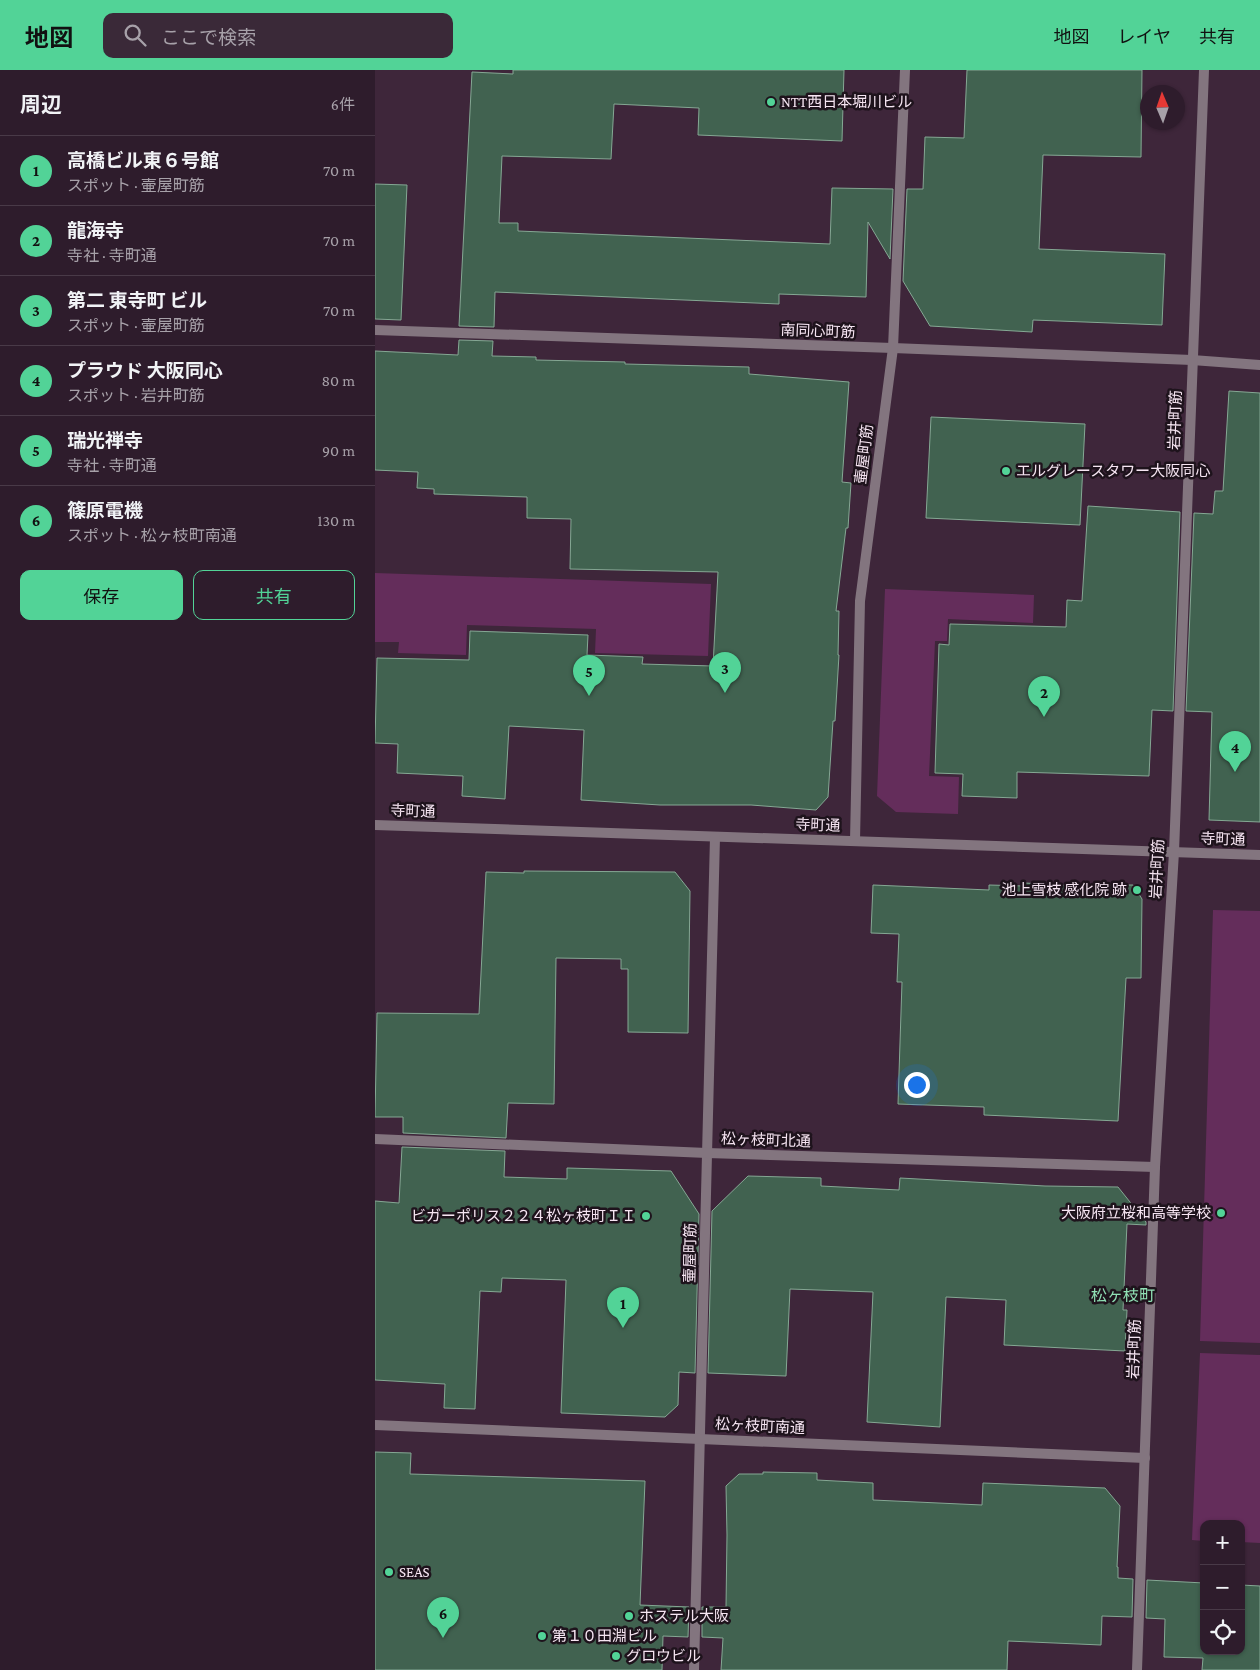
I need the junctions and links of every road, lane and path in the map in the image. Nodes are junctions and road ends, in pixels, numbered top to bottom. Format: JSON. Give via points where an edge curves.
{"nodes":[{"id":1,"x":905,"y":70,"type":"edge"},
{"id":2,"x":1204,"y":70,"type":"edge"},
{"id":3,"x":375,"y":330,"type":"edge"},
{"id":4,"x":893,"y":348,"type":"junction"},
{"id":5,"x":1192,"y":360,"type":"junction"},
{"id":6,"x":1260,"y":365,"type":"edge"},
{"id":7,"x":375,"y":825,"type":"edge"},
{"id":8,"x":715,"y":837,"type":"junction"},
{"id":9,"x":855,"y":841,"type":"junction"},
{"id":10,"x":1174,"y":852,"type":"junction"},
{"id":11,"x":1260,"y":855,"type":"edge"},
{"id":12,"x":375,"y":1140,"type":"edge"},
{"id":13,"x":707,"y":1153,"type":"junction"},
{"id":14,"x":1155,"y":1167,"type":"junction"},
{"id":15,"x":375,"y":1425,"type":"edge"},
{"id":16,"x":700,"y":1439,"type":"junction"},
{"id":17,"x":1145,"y":1458,"type":"junction"},
{"id":18,"x":695,"y":1670,"type":"edge"},
{"id":19,"x":1137,"y":1670,"type":"edge"}],
"edges":[{"from":1,"to":4,"type":"street","name":"壷屋町筋"},
{"from":2,"to":5,"type":"street","name":"岩井町筋"},
{"from":3,"to":4,"type":"street","name":"南同心町筋"},
{"from":4,"to":5,"type":"street","name":"南同心町筋"},
{"from":4,"to":9,"type":"street","name":"壷屋町筋","via":[[860,601]]},
{"from":5,"to":6,"type":"street","name":"南同心町筋"},
{"from":5,"to":10,"type":"street","name":"岩井町筋"},
{"from":7,"to":8,"type":"street","name":"寺町通"},
{"from":8,"to":9,"type":"street","name":"寺町通"},
{"from":8,"to":13,"type":"street","name":"壷屋町筋"},
{"from":9,"to":10,"type":"street","name":"寺町通"},
{"from":10,"to":11,"type":"street","name":"寺町通"},
{"from":10,"to":14,"type":"street","name":"岩井町筋"},
{"from":12,"to":13,"type":"street","name":"松ヶ枝町北通"},
{"from":13,"to":14,"type":"street","name":"松ヶ枝町北通"},
{"from":13,"to":16,"type":"street","name":"壷屋町筋"},
{"from":14,"to":17,"type":"street","name":"岩井町筋"},
{"from":15,"to":16,"type":"street","name":"松ヶ枝町南通"},
{"from":16,"to":17,"type":"street","name":"松ヶ枝町南通"},
{"from":16,"to":18,"type":"street","name":"壷屋町筋"},
{"from":17,"to":19,"type":"street","name":"岩井町筋"}]}
